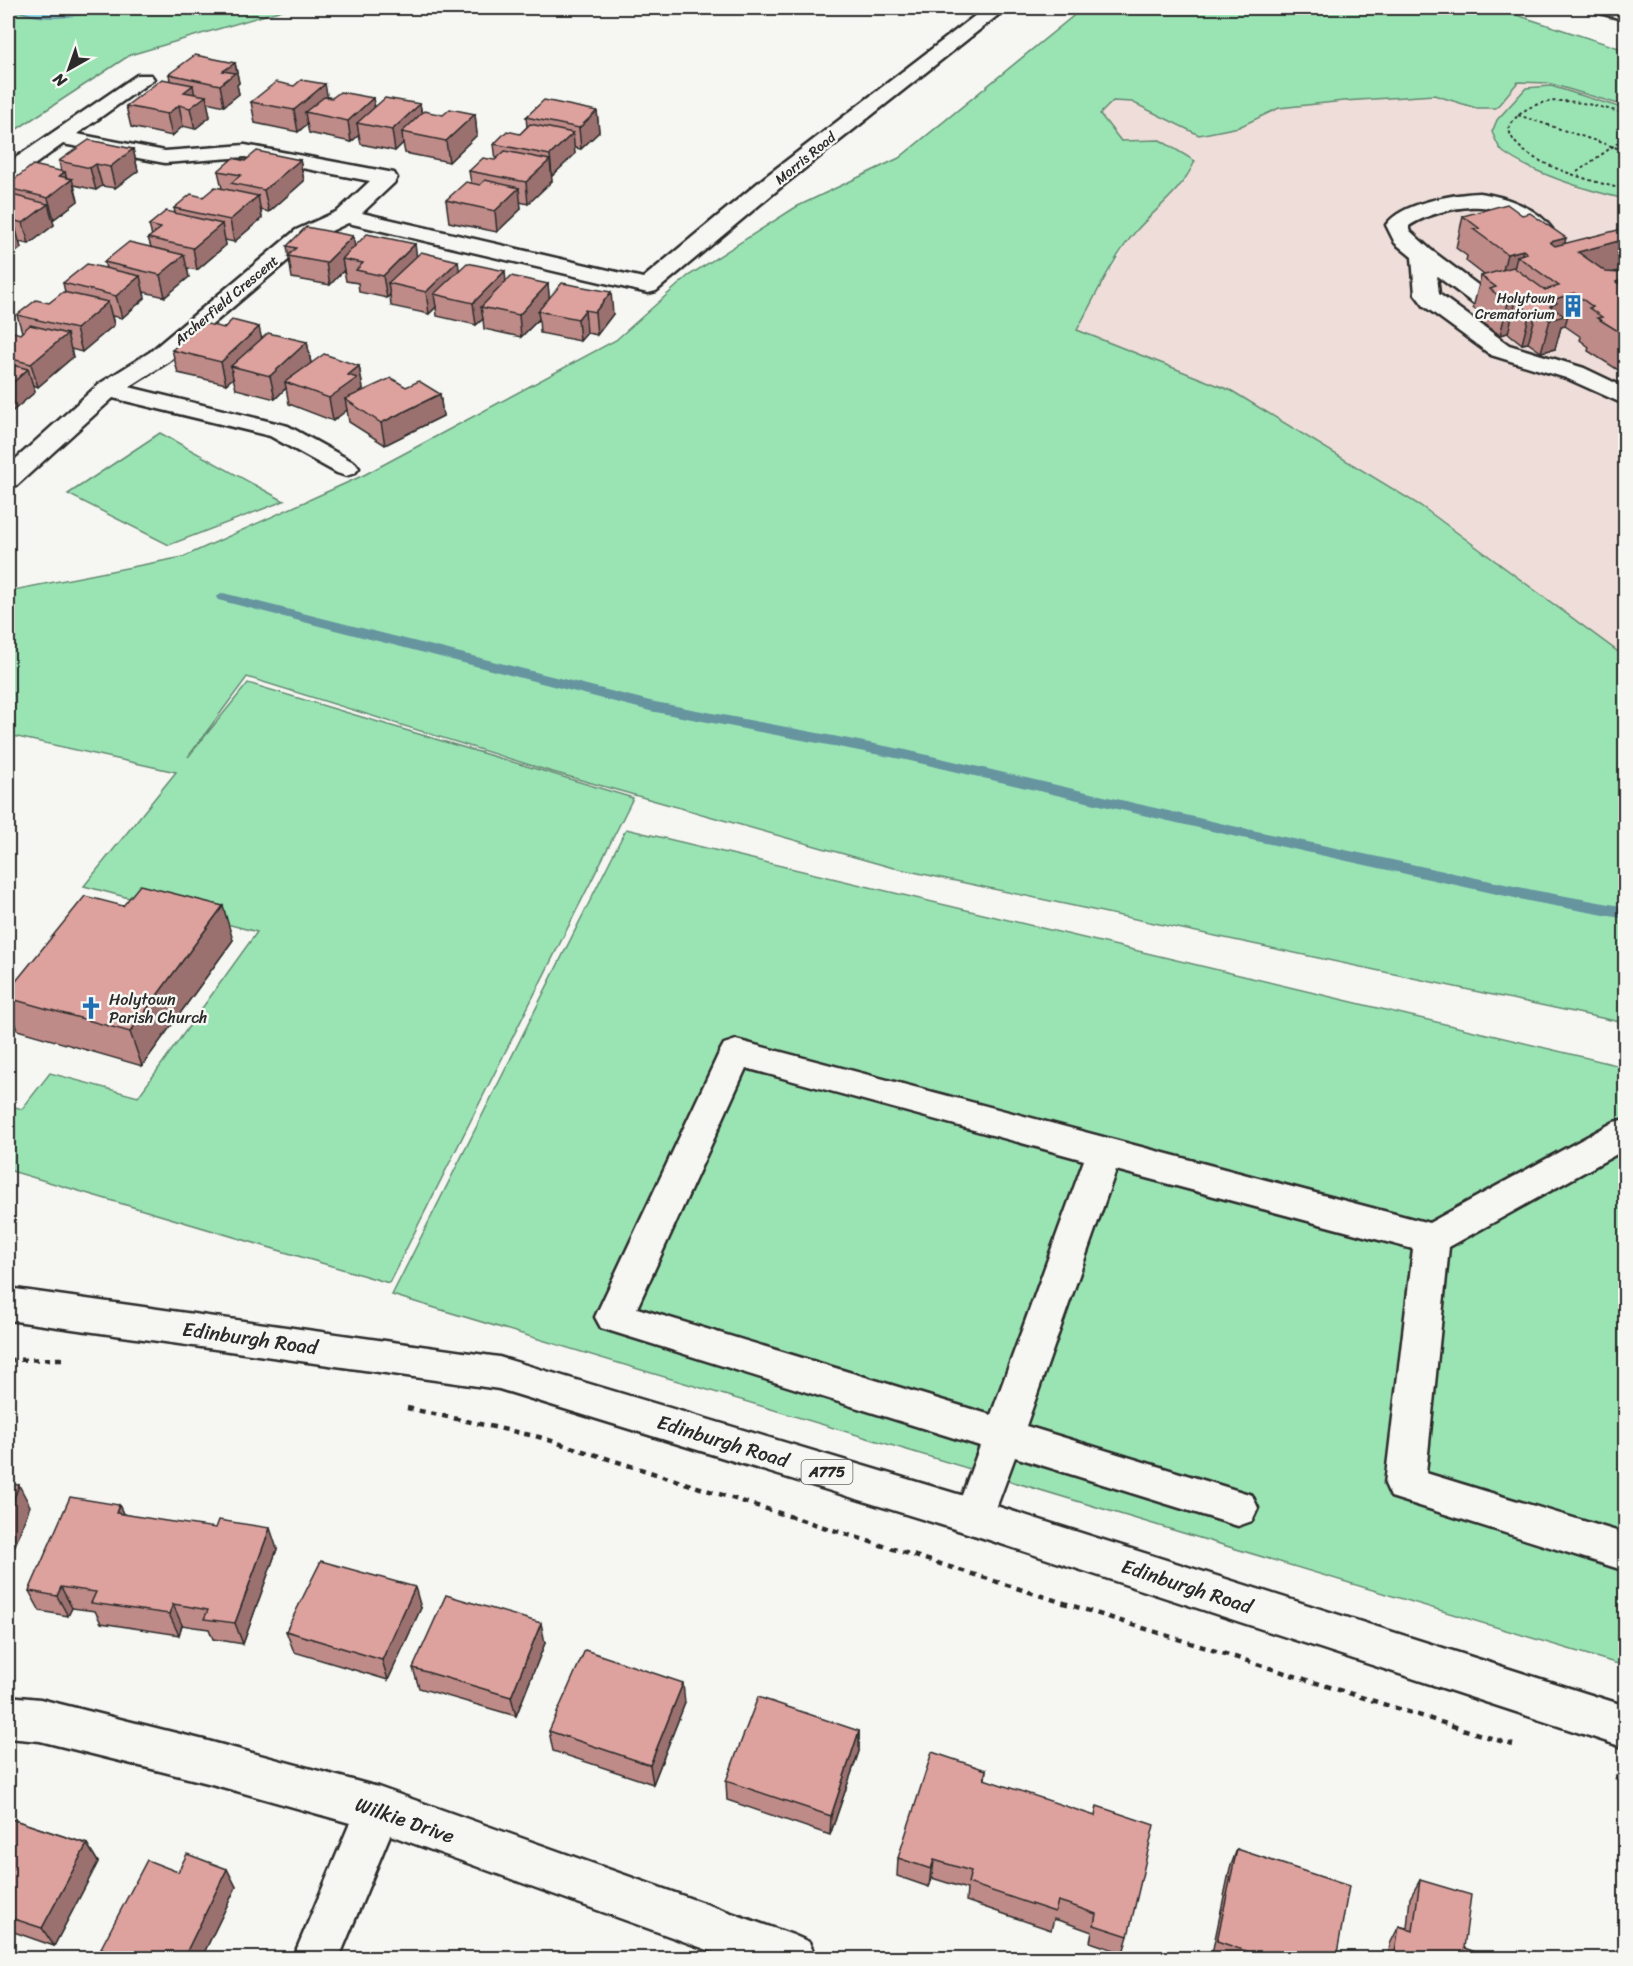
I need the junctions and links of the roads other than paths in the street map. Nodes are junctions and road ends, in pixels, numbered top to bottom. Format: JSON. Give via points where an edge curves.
{"nodes":[{"id":1,"x":997,"y":8,"type":"edge"},
{"id":2,"x":1603,"y":8,"type":"edge"},
{"id":3,"x":1626,"y":14,"type":"edge"},
{"id":4,"x":144,"y":79,"type":"dead end"},
{"id":5,"x":59,"y":137,"type":"junction"},
{"id":6,"x":8,"y":173,"type":"edge"},
{"id":7,"x":346,"y":216,"type":"junction"},
{"id":8,"x":1424,"y":255,"type":"junction"},
{"id":9,"x":1626,"y":286,"type":"edge"},
{"id":10,"x":1589,"y":379,"type":"junction"},
{"id":11,"x":108,"y":389,"type":"junction"},
{"id":12,"x":1626,"y":398,"type":"edge"},
{"id":13,"x":346,"y":468,"type":"dead end"},
{"id":14,"x":8,"y":479,"type":"edge"},
{"id":15,"x":1626,"y":1132,"type":"edge"},
{"id":16,"x":1111,"y":1154,"type":"junction"},
{"id":17,"x":1432,"y":1239,"type":"junction"},
{"id":18,"x":8,"y":1304,"type":"edge"},
{"id":19,"x":1002,"y":1437,"type":"junction"},
{"id":20,"x":1238,"y":1508,"type":"dead end"},
{"id":21,"x":974,"y":1517,"type":"junction"},
{"id":22,"x":1626,"y":1553,"type":"edge"},
{"id":23,"x":8,"y":1717,"type":"edge"},
{"id":24,"x":1626,"y":1727,"type":"edge"},
{"id":25,"x":378,"y":1809,"type":"junction"},
{"id":26,"x":316,"y":1959,"type":"edge"},
{"id":27,"x":793,"y":1959,"type":"edge"}],
"edges":[{"from":1,"to":7,"type":"street","name":"Morris Road","via":[[648,286]]},
{"from":2,"to":3,"type":"street"},
{"from":4,"to":5,"type":"street"},
{"from":5,"to":6,"type":"street"},
{"from":5,"to":7,"type":"street","name":"Archerfield Crescent","via":[[165,157],[245,151],[386,178]]},
{"from":7,"to":11,"type":"street","name":"Archerfield Crescent","via":[[304,235],[159,357]]},
{"from":8,"to":9,"type":"street","via":[[1403,238],[1397,225],[1411,215],[1468,199],[1490,200],[1503,204]]},
{"from":8,"to":10,"type":"street"},
{"from":8,"to":10,"type":"street","via":[[1427,294],[1432,301],[1488,344]]},
{"from":10,"to":12,"type":"street"},
{"from":11,"to":13,"type":"street","via":[[279,431]]},
{"from":11,"to":14,"type":"street","name":"Archerfield Crescent"},
{"from":15,"to":17,"type":"street"},
{"from":16,"to":17,"type":"street"},
{"from":16,"to":19,"type":"street","via":[[1104,1153]]},
{"from":16,"to":19,"type":"street","via":[[736,1053],[614,1317]]},
{"from":17,"to":22,"type":"street","via":[[1405,1484]]},
{"from":18,"to":21,"type":"street","name":"Edinburgh Road","number":"A775","via":[[499,1373]]},
{"from":19,"to":20,"type":"street"},
{"from":19,"to":21,"type":"street"},
{"from":21,"to":24,"type":"street","name":"Edinburgh Road","number":"A775"},
{"from":23,"to":25,"type":"street","name":"Wilkie Drive","via":[[40,1720]]},
{"from":25,"to":26,"type":"street"},
{"from":25,"to":27,"type":"street","name":"Wilkie Drive"}]}
